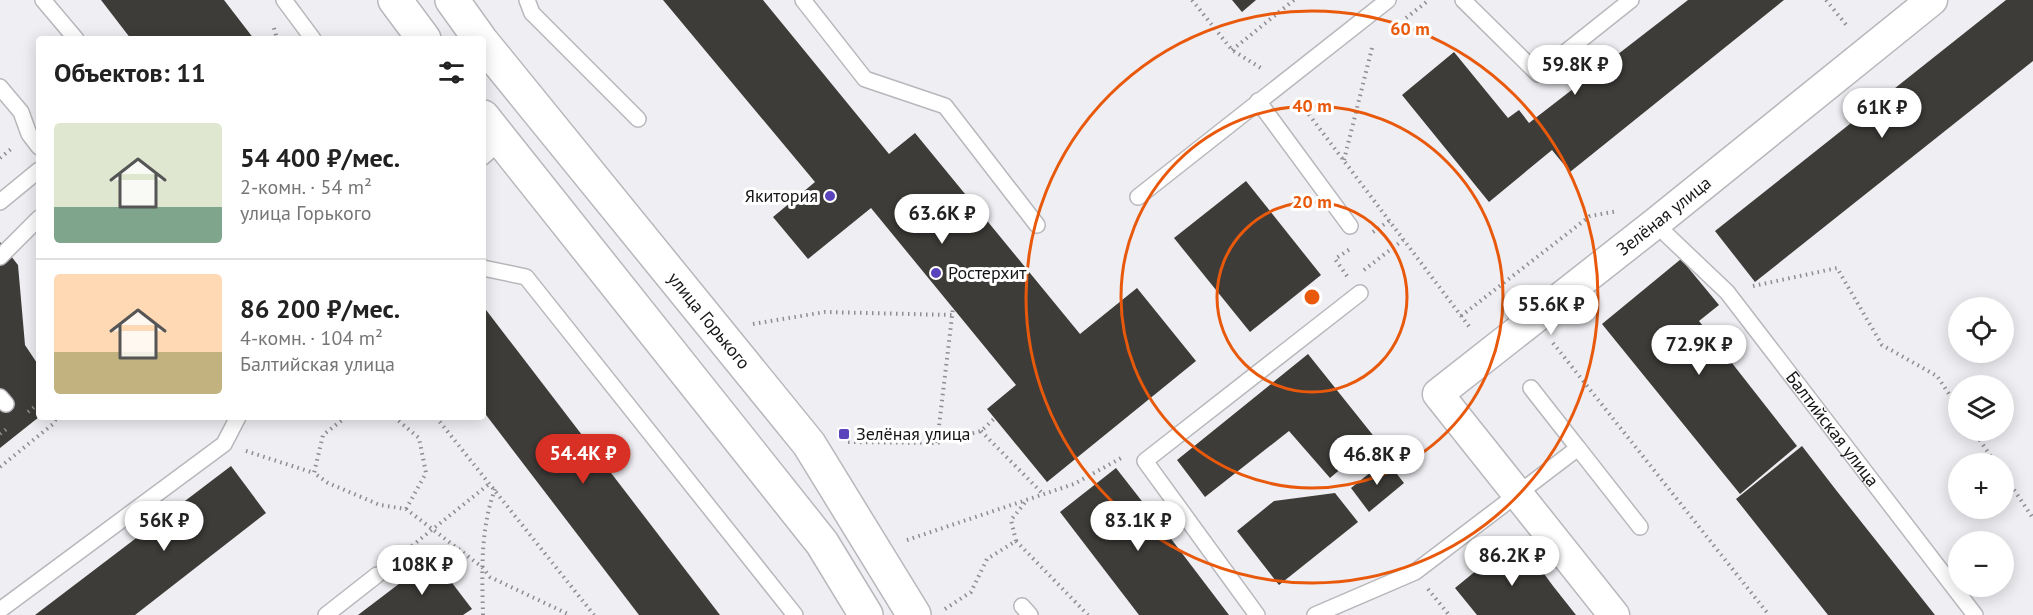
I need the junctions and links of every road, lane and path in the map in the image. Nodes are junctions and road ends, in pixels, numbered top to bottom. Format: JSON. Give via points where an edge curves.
{"nodes":[{"id":1,"x":43,"y":0,"type":"edge"},
{"id":2,"x":284,"y":0,"type":"edge"},
{"id":3,"x":395,"y":0,"type":"edge"},
{"id":4,"x":452,"y":0,"type":"edge"},
{"id":5,"x":527,"y":0,"type":"edge"},
{"id":6,"x":803,"y":0,"type":"edge"},
{"id":7,"x":1192,"y":0,"type":"edge"},
{"id":8,"x":1294,"y":0,"type":"edge"},
{"id":9,"x":1388,"y":0,"type":"edge"},
{"id":10,"x":1463,"y":0,"type":"edge"},
{"id":11,"x":1631,"y":0,"type":"edge"},
{"id":12,"x":1932,"y":0,"type":"edge"},
{"id":13,"x":73,"y":36,"type":"edge"},
{"id":14,"x":311,"y":36,"type":"edge"},
{"id":15,"x":422,"y":36,"type":"edge"},
{"id":16,"x":478,"y":36,"type":"edge"},
{"id":17,"x":1373,"y":44,"type":"dead end"},
{"id":18,"x":486,"y":47,"type":"edge"},
{"id":19,"x":1232,"y":50,"type":"junction"},
{"id":20,"x":1284,"y":82,"type":"junction"},
{"id":21,"x":0,"y":87,"type":"edge"},
{"id":22,"x":1258,"y":101,"type":"junction"},
{"id":23,"x":638,"y":119,"type":"dead end"},
{"id":24,"x":489,"y":138,"type":"edge"},
{"id":25,"x":36,"y":143,"type":"edge"},
{"id":26,"x":1344,"y":161,"type":"junction"},
{"id":27,"x":36,"y":172,"type":"edge"},
{"id":28,"x":1138,"y":196,"type":"dead end"},
{"id":29,"x":0,"y":202,"type":"edge"},
{"id":30,"x":36,"y":221,"type":"edge"},
{"id":31,"x":1389,"y":221,"type":"junction"},
{"id":32,"x":1657,"y":222,"type":"junction"},
{"id":33,"x":1037,"y":225,"type":"dead end"},
{"id":34,"x":1350,"y":226,"type":"dead end"},
{"id":35,"x":1371,"y":234,"type":"dead end"},
{"id":36,"x":1403,"y":240,"type":"junction"},
{"id":37,"x":1353,"y":246,"type":"dead end"},
{"id":38,"x":0,"y":257,"type":"edge"},
{"id":39,"x":486,"y":269,"type":"edge"},
{"id":40,"x":1351,"y":280,"type":"junction"},
{"id":41,"x":1727,"y":292,"type":"junction"},
{"id":42,"x":1360,"y":293,"type":"joint"},
{"id":43,"x":953,"y":308,"type":"dead end"},
{"id":44,"x":952,"y":315,"type":"junction"},
{"id":45,"x":752,"y":324,"type":"dead end"},
{"id":46,"x":1551,"y":339,"type":"dead end"},
{"id":47,"x":1490,"y":354,"type":"junction"},
{"id":48,"x":1531,"y":388,"type":"dead end"},
{"id":49,"x":1948,"y":394,"type":"edge"},
{"id":50,"x":994,"y":418,"type":"dead end"},
{"id":51,"x":55,"y":420,"type":"edge"},
{"id":52,"x":236,"y":420,"type":"edge"},
{"id":53,"x":342,"y":420,"type":"edge"},
{"id":54,"x":397,"y":420,"type":"edge"},
{"id":55,"x":438,"y":420,"type":"edge"},
{"id":56,"x":981,"y":431,"type":"junction"},
{"id":57,"x":848,"y":442,"type":"dead end"},
{"id":58,"x":937,"y":443,"type":"junction"},
{"id":59,"x":224,"y":444,"type":"junction"},
{"id":60,"x":1578,"y":448,"type":"junction"},
{"id":61,"x":1125,"y":455,"type":"dead end"},
{"id":62,"x":0,"y":467,"type":"edge"},
{"id":63,"x":314,"y":473,"type":"junction"},
{"id":64,"x":489,"y":484,"type":"junction"},
{"id":65,"x":495,"y":489,"type":"junction"},
{"id":66,"x":2014,"y":490,"type":"edge"},
{"id":67,"x":1043,"y":494,"type":"junction"},
{"id":68,"x":1517,"y":496,"type":"junction"},
{"id":69,"x":1028,"y":500,"type":"junction"},
{"id":70,"x":406,"y":508,"type":"junction"},
{"id":71,"x":2033,"y":518,"type":"edge"},
{"id":72,"x":1640,"y":527,"type":"dead end"},
{"id":73,"x":432,"y":530,"type":"junction"},
{"id":74,"x":1016,"y":541,"type":"junction"},
{"id":75,"x":897,"y":544,"type":"dead end"},
{"id":76,"x":482,"y":567,"type":"junction"},
{"id":77,"x":1415,"y":572,"type":"junction"},
{"id":78,"x":377,"y":575,"type":"joint"},
{"id":79,"x":0,"y":610,"type":"edge"},
{"id":80,"x":326,"y":615,"type":"edge"},
{"id":81,"x":483,"y":615,"type":"edge"},
{"id":82,"x":570,"y":615,"type":"edge"},
{"id":83,"x":594,"y":615,"type":"edge"},
{"id":84,"x":795,"y":615,"type":"edge"},
{"id":85,"x":866,"y":615,"type":"edge"},
{"id":86,"x":914,"y":615,"type":"edge"},
{"id":87,"x":936,"y":615,"type":"edge"},
{"id":88,"x":1089,"y":615,"type":"edge"},
{"id":89,"x":1257,"y":615,"type":"edge"},
{"id":90,"x":1315,"y":615,"type":"edge"},
{"id":91,"x":1449,"y":615,"type":"edge"},
{"id":92,"x":1614,"y":615,"type":"edge"},
{"id":93,"x":1769,"y":615,"type":"edge"},
{"id":94,"x":1976,"y":615,"type":"edge"}],
"edges":[{"from":1,"to":13,"type":"lane"},
{"from":2,"to":14,"type":"lane"},
{"from":3,"to":15,"type":"main road"},
{"from":4,"to":16,"type":"main road"},
{"from":5,"to":23,"type":"lane","via":[[532,13]]},
{"from":6,"to":33,"type":"lane","via":[[865,78],[945,106]]},
{"from":7,"to":19,"type":"path"},
{"from":8,"to":19,"type":"path"},
{"from":9,"to":20,"type":"lane"},
{"from":10,"to":11,"type":"lane","via":[[1538,74]]},
{"from":12,"to":32,"type":"street","name":"Зелёная улица"},
{"from":17,"to":26,"type":"path"},
{"from":18,"to":86,"type":"main road","name":"улица Горького","via":[[809,444]]},
{"from":19,"to":20,"type":"path"},
{"from":20,"to":22,"type":"lane"},
{"from":20,"to":26,"type":"path"},
{"from":21,"to":25,"type":"lane","via":[[21,112]]},
{"from":22,"to":28,"type":"lane"},
{"from":22,"to":34,"type":"lane"},
{"from":24,"to":85,"type":"main road","via":[[822,543]]},
{"from":26,"to":31,"type":"path"},
{"from":27,"to":29,"type":"lane"},
{"from":30,"to":38,"type":"lane"},
{"from":31,"to":35,"type":"path"},
{"from":31,"to":36,"type":"path"},
{"from":32,"to":41,"type":"lane","name":"Балтийская улица"},
{"from":32,"to":47,"type":"street","name":"Зелёная улица"},
{"from":36,"to":40,"type":"path"},
{"from":36,"to":47,"type":"path"},
{"from":37,"to":40,"type":"path","via":[[1335,259]]},
{"from":39,"to":84,"type":"lane","via":[[526,277]]},
{"from":40,"to":42,"type":"path"},
{"from":41,"to":49,"type":"path","via":[[1838,268],[1882,345],[1936,376]]},
{"from":41,"to":94,"type":"lane","name":"Балтийская улица"},
{"from":42,"to":89,"type":"lane","via":[[1145,461]]},
{"from":43,"to":44,"type":"path"},
{"from":44,"to":45,"type":"path","via":[[825,312]]},
{"from":44,"to":58,"type":"path"},
{"from":46,"to":93,"type":"path"},
{"from":47,"to":68,"type":"street","name":"Зелёная улица","via":[[1438,394]]},
{"from":48,"to":60,"type":"lane"},
{"from":50,"to":56,"type":"path"},
{"from":51,"to":62,"type":"path"},
{"from":52,"to":59,"type":"lane"},
{"from":53,"to":63,"type":"path","via":[[323,435]]},
{"from":54,"to":70,"type":"path","via":[[418,438],[426,473]]},
{"from":55,"to":64,"type":"path"},
{"from":56,"to":58,"type":"path"},
{"from":56,"to":67,"type":"path"},
{"from":57,"to":58,"type":"path"},
{"from":59,"to":63,"type":"path"},
{"from":59,"to":79,"type":"lane"},
{"from":60,"to":68,"type":"lane"},
{"from":60,"to":72,"type":"lane"},
{"from":61,"to":67,"type":"path","via":[[1074,484]]},
{"from":63,"to":70,"type":"path","via":[[380,505]]},
{"from":64,"to":65,"type":"path"},
{"from":64,"to":73,"type":"path"},
{"from":65,"to":76,"type":"path","via":[[486,513]]},
{"from":65,"to":83,"type":"path"},
{"from":66,"to":71,"type":"path"},
{"from":67,"to":69,"type":"path"},
{"from":68,"to":77,"type":"lane"},
{"from":68,"to":92,"type":"street"},
{"from":69,"to":74,"type":"path","via":[[1011,520]]},
{"from":69,"to":75,"type":"path"},
{"from":70,"to":73,"type":"path"},
{"from":73,"to":76,"type":"path"},
{"from":73,"to":78,"type":"path"},
{"from":74,"to":87,"type":"path","via":[[987,559],[971,592]]},
{"from":74,"to":88,"type":"path"},
{"from":76,"to":81,"type":"path"},
{"from":76,"to":82,"type":"path","via":[[490,577]]},
{"from":77,"to":90,"type":"lane"},
{"from":77,"to":91,"type":"path"},
{"from":78,"to":80,"type":"lane"}]}
